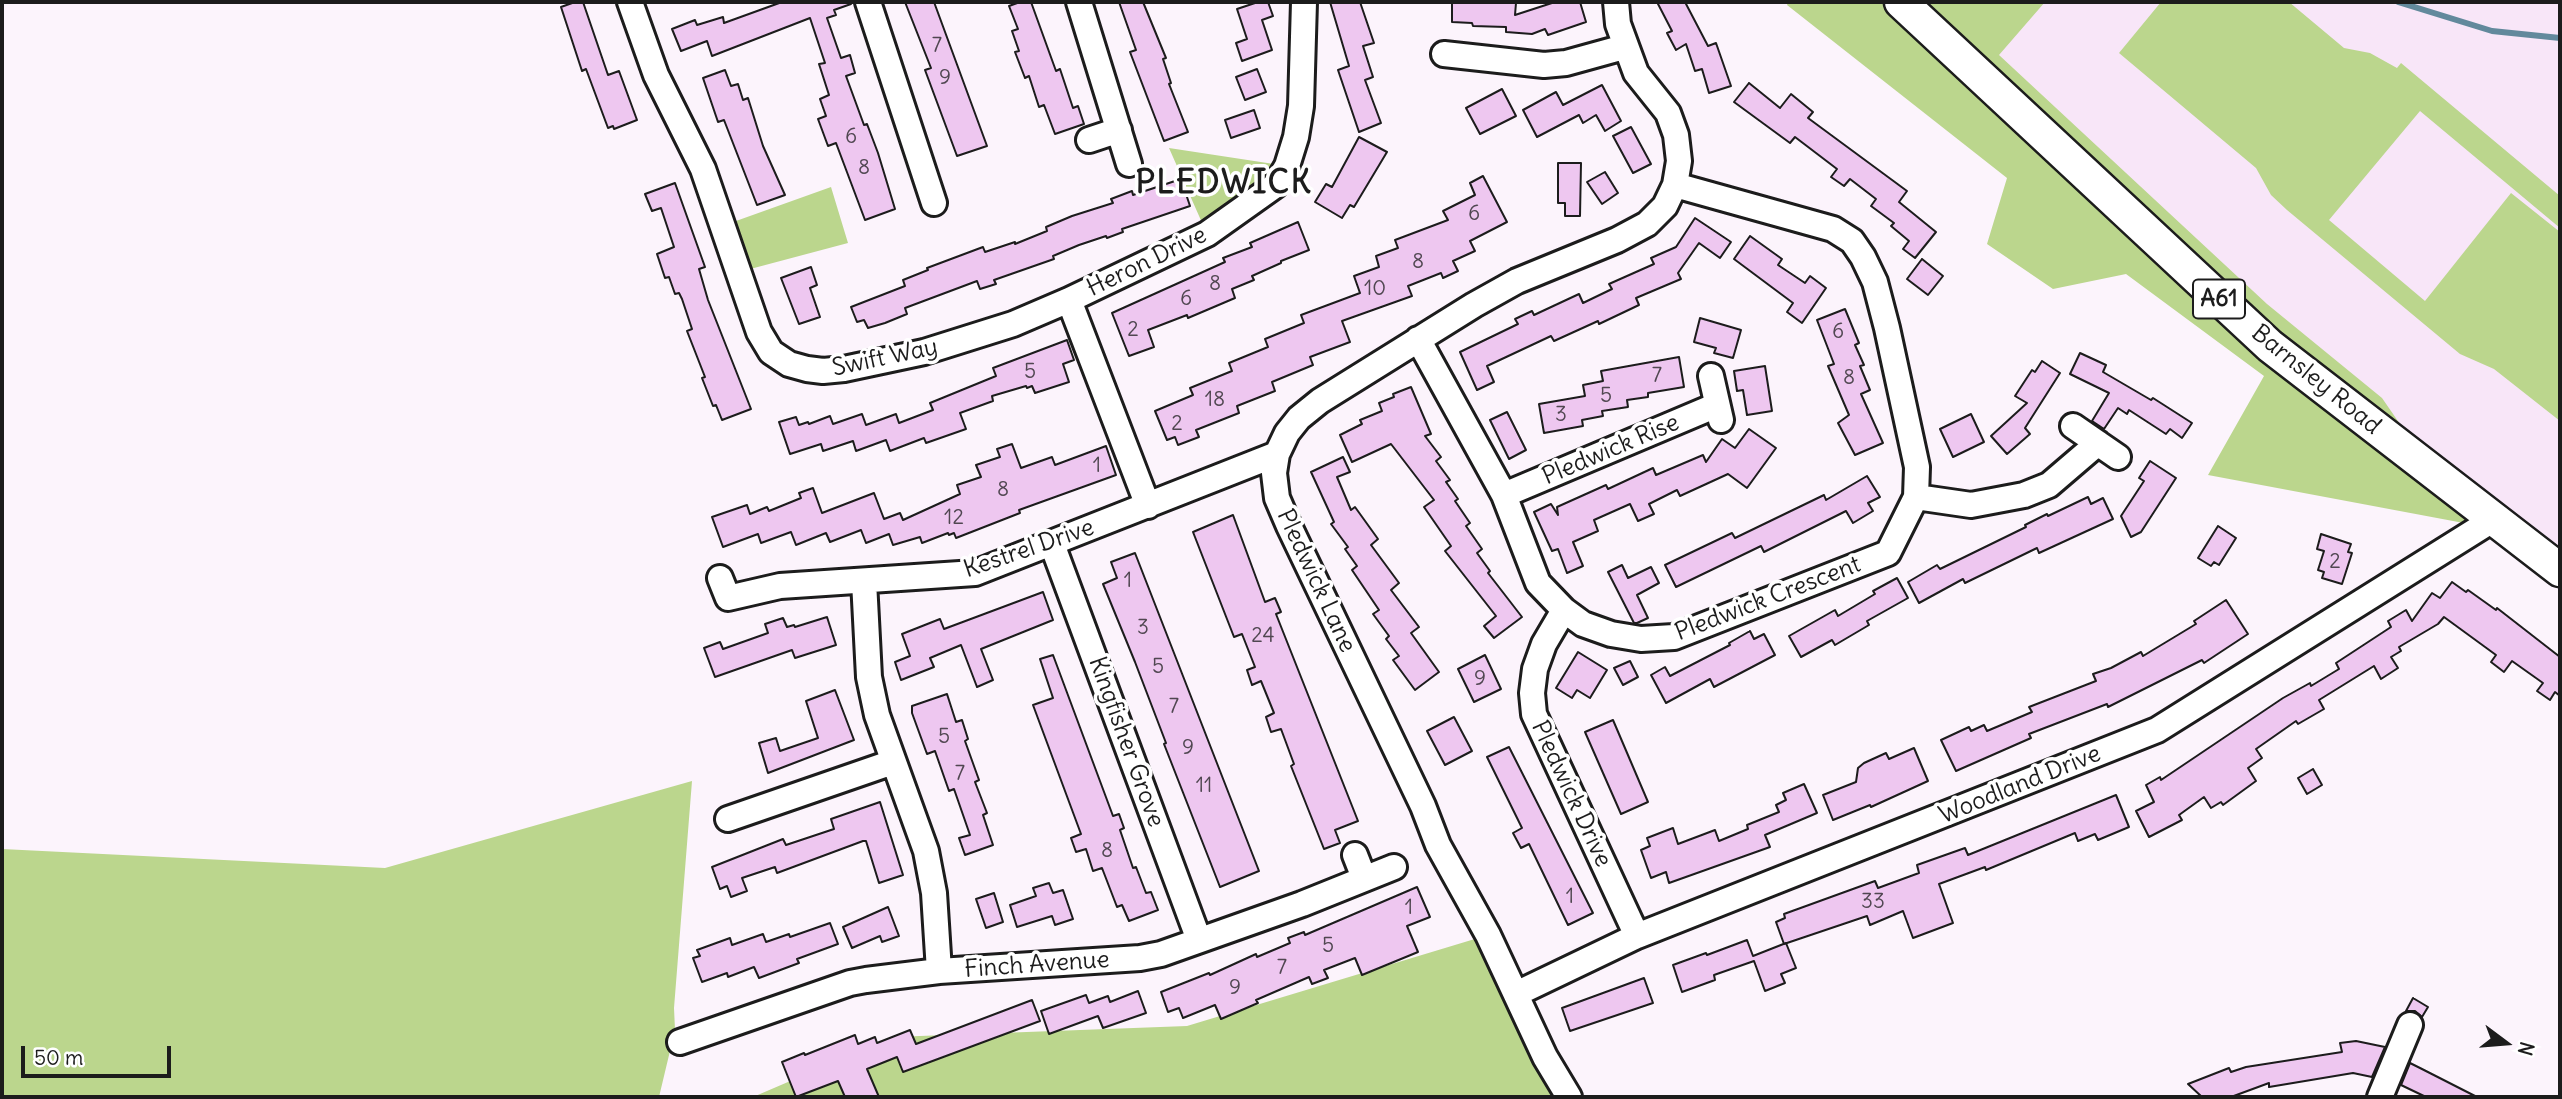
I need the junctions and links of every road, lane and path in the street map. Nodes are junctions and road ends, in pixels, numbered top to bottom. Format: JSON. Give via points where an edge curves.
{"nodes":[{"id":1,"x":869,"y":2,"type":"edge"},
{"id":2,"x":1079,"y":2,"type":"edge"},
{"id":3,"x":1304,"y":2,"type":"edge"},
{"id":4,"x":1616,"y":2,"type":"edge"},
{"id":5,"x":1901,"y":2,"type":"edge"},
{"id":6,"x":636,"y":4,"type":"edge"},
{"id":7,"x":1624,"y":47,"type":"junction"},
{"id":8,"x":1444,"y":54,"type":"dead end"},
{"id":9,"x":1119,"y":130,"type":"junction"},
{"id":10,"x":1089,"y":140,"type":"dead end"},
{"id":11,"x":1129,"y":164,"type":"dead end"},
{"id":12,"x":1675,"y":185,"type":"junction"},
{"id":13,"x":934,"y":187,"type":"dead end"},
{"id":14,"x":1069,"y":300,"type":"junction"},
{"id":15,"x":1418,"y":339,"type":"junction"},
{"id":16,"x":1711,"y":376,"type":"dead end"},
{"id":17,"x":2073,"y":426,"type":"dead end"},
{"id":18,"x":2098,"y":443,"type":"junction"},
{"id":19,"x":1277,"y":454,"type":"junction"},
{"id":20,"x":2118,"y":457,"type":"dead end"},
{"id":21,"x":1504,"y":495,"type":"junction"},
{"id":22,"x":1916,"y":497,"type":"junction"},
{"id":23,"x":1148,"y":506,"type":"junction"},
{"id":24,"x":2494,"y":519,"type":"junction"},
{"id":25,"x":1052,"y":544,"type":"junction"},
{"id":26,"x":2560,"y":570,"type":"edge"},
{"id":27,"x":864,"y":582,"type":"junction"},
{"id":28,"x":720,"y":594,"type":"dead end"},
{"id":29,"x":1564,"y":610,"type":"junction"},
{"id":30,"x":893,"y":762,"type":"junction"},
{"id":31,"x":728,"y":818,"type":"dead end"},
{"id":32,"x":1355,"y":855,"type":"dead end"},
{"id":33,"x":1394,"y":867,"type":"dead end"},
{"id":34,"x":1364,"y":878,"type":"junction"},
{"id":35,"x":1637,"y":936,"type":"junction"},
{"id":36,"x":1199,"y":940,"type":"junction"},
{"id":37,"x":939,"y":971,"type":"junction"},
{"id":38,"x":1516,"y":994,"type":"junction"},
{"id":39,"x":2410,"y":1026,"type":"dead end"},
{"id":40,"x":680,"y":1041,"type":"dead end"},
{"id":41,"x":1569,"y":1097,"type":"edge"},
{"id":42,"x":2380,"y":1097,"type":"edge"}],
"edges":[{"from":1,"to":13,"type":"street"},
{"from":2,"to":9,"type":"street"},
{"from":3,"to":14,"type":"street","name":"Heron Drive","via":[[1301,106],[1287,166],[1276,185],[1207,234]]},
{"from":4,"to":7,"type":"street"},
{"from":5,"to":24,"type":"main road","name":"Barnsley Road","number":"A61","via":[[2270,346]]},
{"from":6,"to":14,"type":"street","name":"Swift Way","via":[[656,75],[703,169],[759,332],[771,352],[807,369],[844,369],[937,348]]},
{"from":7,"to":8,"type":"street","via":[[1566,64],[1544,65]]},
{"from":7,"to":12,"type":"street","via":[[1636,73],[1668,113],[1679,161]]},
{"from":9,"to":10,"type":"street"},
{"from":9,"to":11,"type":"street"},
{"from":12,"to":15,"type":"street","via":[[1665,206],[1647,224],[1517,281]]},
{"from":12,"to":22,"type":"street","name":"Pledwick Crescent","via":[[1833,229],[1852,242],[1875,282],[1887,328],[1917,467]]},
{"from":14,"to":23,"type":"street"},
{"from":15,"to":19,"type":"street","via":[[1310,410],[1287,433]]},
{"from":15,"to":21,"type":"street","name":"Pledwick Crescent"},
{"from":16,"to":21,"type":"street","name":"Pledwick Rise","via":[[1719,412]]},
{"from":17,"to":18,"type":"street"},
{"from":18,"to":20,"type":"street"},
{"from":18,"to":22,"type":"street","via":[[2049,485],[2024,495],[1971,505]]},
{"from":19,"to":23,"type":"street","name":"Kestrel Drive"},
{"from":19,"to":38,"type":"street","name":"Pledwick Lane","via":[[1277,498],[1289,526],[1438,845]]},
{"from":21,"to":29,"type":"street","name":"Pledwick Crescent","via":[[1538,583]]},
{"from":22,"to":29,"type":"street","name":"Pledwick Crescent","via":[[1888,553],[1674,638],[1611,634],[1583,624]]},
{"from":23,"to":25,"type":"street","name":"Kestrel Drive"},
{"from":24,"to":26,"type":"main road","name":"Barnsley Road","number":"A61"},
{"from":24,"to":35,"type":"street","name":"Woodland Drive","via":[[2157,730]]},
{"from":25,"to":27,"type":"street","name":"Kestrel Drive","via":[[975,573]]},
{"from":25,"to":36,"type":"street","name":"Kingfisher Grove"},
{"from":27,"to":28,"type":"street","name":"Kestrel Drive"},
{"from":27,"to":30,"type":"street","via":[[869,677]]},
{"from":29,"to":35,"type":"street","name":"Pledwick Drive","via":[[1535,668],[1534,714]]},
{"from":30,"to":31,"type":"street","via":[[753,800]]},
{"from":30,"to":37,"type":"street","via":[[926,851]]},
{"from":32,"to":34,"type":"street"},
{"from":33,"to":34,"type":"street","name":"Finch Avenue"},
{"from":34,"to":36,"type":"street","name":"Finch Avenue"},
{"from":35,"to":38,"type":"street","name":"Woodland Drive"},
{"from":36,"to":37,"type":"street","name":"Finch Avenue","via":[[1140,958]]},
{"from":37,"to":40,"type":"street","name":"Finch Avenue","via":[[850,983],[700,1021]]},
{"from":38,"to":41,"type":"street","name":"Pledwick Lane"},
{"from":39,"to":42,"type":"street"}]}
